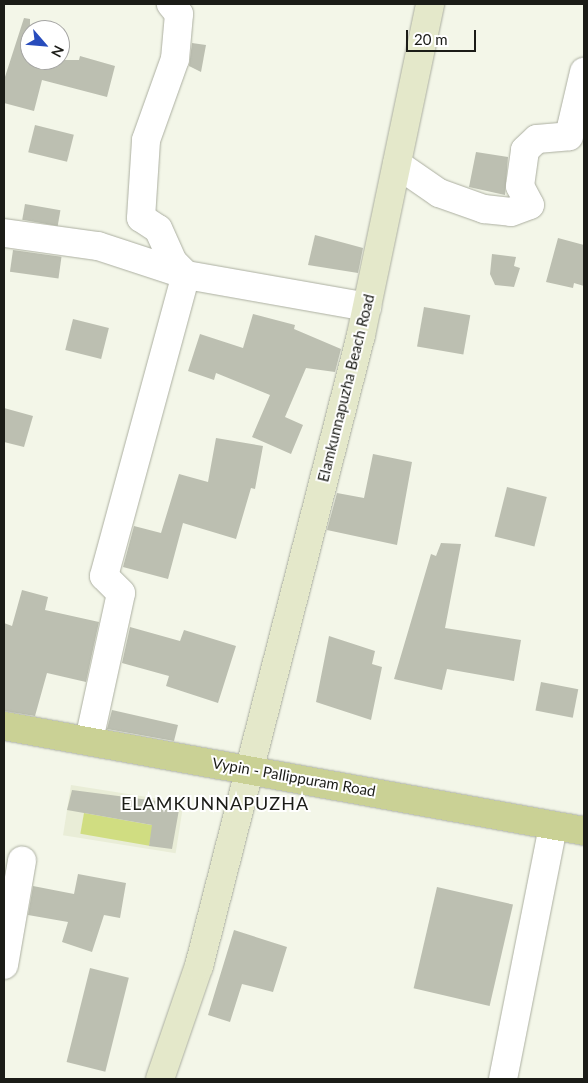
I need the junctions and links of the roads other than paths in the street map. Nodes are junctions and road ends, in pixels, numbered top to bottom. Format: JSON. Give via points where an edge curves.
{"nodes":[{"id":1,"x":171,"y":4,"type":"edge"},
{"id":2,"x":430,"y":4,"type":"edge"},
{"id":3,"x":584,"y":72,"type":"edge"},
{"id":4,"x":397,"y":164,"type":"junction"},
{"id":5,"x":4,"y":232,"type":"edge"},
{"id":6,"x":186,"y":275,"type":"junction"},
{"id":7,"x":367,"y":307,"type":"junction"},
{"id":8,"x":4,"y":726,"type":"edge"},
{"id":9,"x":89,"y":740,"type":"junction"},
{"id":10,"x":249,"y":768,"type":"junction"},
{"id":11,"x":553,"y":826,"type":"junction"},
{"id":12,"x":584,"y":831,"type":"edge"},
{"id":13,"x":22,"y":861,"type":"dead end"},
{"id":14,"x":4,"y":966,"type":"edge"},
{"id":15,"x":160,"y":1079,"type":"edge"},
{"id":16,"x":503,"y":1079,"type":"edge"}],
"edges":[{"from":1,"to":6,"type":"street","via":[[179,14],[175,59],[146,140],[141,218],[158,229],[174,262]]},
{"from":2,"to":4,"type":"main road","name":"Elamkunnapuzha Beach Road"},
{"from":3,"to":4,"type":"street","via":[[569,136],[537,140],[526,150],[520,186],[530,206],[511,212],[484,209],[438,193]]},
{"from":4,"to":7,"type":"main road","name":"Elamkunnapuzha Beach Road"},
{"from":5,"to":6,"type":"street","via":[[98,246]]},
{"from":6,"to":7,"type":"street"},
{"from":6,"to":9,"type":"street","via":[[104,576],[121,593]]},
{"from":7,"to":10,"type":"main road","name":"Elamkunnapuzha Beach Road"},
{"from":8,"to":9,"type":"main road","name":"Vypin - Pallippuram Road"},
{"from":9,"to":10,"type":"main road","name":"Vypin - Pallippuram Road"},
{"from":10,"to":11,"type":"main road","name":"Vypin - Pallippuram Road"},
{"from":10,"to":15,"type":"main road","name":"Elamkunnapuzha Beach Road","via":[[198,966]]},
{"from":11,"to":12,"type":"main road","name":"Vypin - Pallippuram Road"},
{"from":11,"to":16,"type":"street"},
{"from":13,"to":14,"type":"street"}]}
